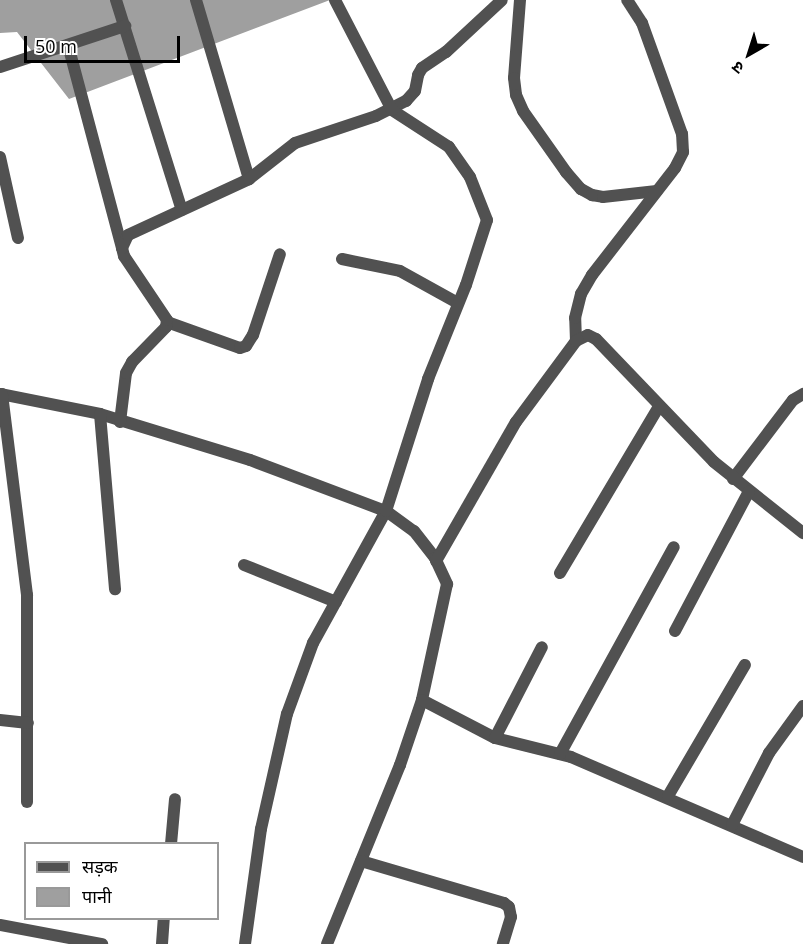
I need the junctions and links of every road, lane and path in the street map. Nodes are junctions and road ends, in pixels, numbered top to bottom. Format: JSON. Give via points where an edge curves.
{"nodes":[{"id":1,"x":116,"y":0,"type":"edge"},
{"id":2,"x":196,"y":0,"type":"edge"},
{"id":3,"x":335,"y":0,"type":"edge"},
{"id":4,"x":502,"y":0,"type":"edge"},
{"id":5,"x":520,"y":0,"type":"edge"},
{"id":6,"x":627,"y":0,"type":"edge"},
{"id":7,"x":125,"y":26,"type":"junction"},
{"id":8,"x":68,"y":45,"type":"junction"},
{"id":9,"x":0,"y":67,"type":"edge"},
{"id":10,"x":392,"y":110,"type":"junction"},
{"id":11,"x":0,"y":157,"type":"edge"},
{"id":12,"x":249,"y":179,"type":"junction"},
{"id":13,"x":657,"y":191,"type":"junction"},
{"id":14,"x":183,"y":210,"type":"junction"},
{"id":15,"x":18,"y":238,"type":"dead end"},
{"id":16,"x":122,"y":248,"type":"junction"},
{"id":17,"x":280,"y":254,"type":"dead end"},
{"id":18,"x":342,"y":259,"type":"dead end"},
{"id":19,"x":458,"y":303,"type":"junction"},
{"id":20,"x":167,"y":322,"type":"junction"},
{"id":21,"x":576,"y":341,"type":"junction"},
{"id":22,"x":1,"y":394,"type":"edge"},
{"id":23,"x":803,"y":394,"type":"edge"},
{"id":24,"x":659,"y":406,"type":"junction"},
{"id":25,"x":100,"y":414,"type":"junction"},
{"id":26,"x":120,"y":422,"type":"junction"},
{"id":27,"x":734,"y":479,"type":"junction"},
{"id":28,"x":749,"y":491,"type":"junction"},
{"id":29,"x":386,"y":511,"type":"junction"},
{"id":30,"x":803,"y":533,"type":"edge"},
{"id":31,"x":674,"y":548,"type":"dead end"},
{"id":32,"x":436,"y":561,"type":"junction"},
{"id":33,"x":244,"y":565,"type":"dead end"},
{"id":34,"x":560,"y":573,"type":"dead end"},
{"id":35,"x":115,"y":589,"type":"dead end"},
{"id":36,"x":336,"y":602,"type":"junction"},
{"id":37,"x":675,"y":632,"type":"dead end"},
{"id":38,"x":542,"y":647,"type":"dead end"},
{"id":39,"x":745,"y":665,"type":"dead end"},
{"id":40,"x":422,"y":700,"type":"junction"},
{"id":41,"x":803,"y":706,"type":"edge"},
{"id":42,"x":0,"y":720,"type":"edge"},
{"id":43,"x":28,"y":723,"type":"junction"},
{"id":44,"x":495,"y":738,"type":"junction"},
{"id":45,"x":560,"y":754,"type":"junction"},
{"id":46,"x":668,"y":796,"type":"junction"},
{"id":47,"x":175,"y":799,"type":"dead end"},
{"id":48,"x":27,"y":802,"type":"dead end"},
{"id":49,"x":732,"y":825,"type":"junction"},
{"id":50,"x":171,"y":842,"type":"edge"},
{"id":51,"x":803,"y":857,"type":"edge"},
{"id":52,"x":362,"y":861,"type":"junction"},
{"id":53,"x":164,"y":920,"type":"edge"},
{"id":54,"x":0,"y":925,"type":"edge"},
{"id":55,"x":102,"y":944,"type":"edge"},
{"id":56,"x":162,"y":944,"type":"edge"},
{"id":57,"x":245,"y":944,"type":"edge"},
{"id":58,"x":327,"y":944,"type":"edge"},
{"id":59,"x":503,"y":944,"type":"edge"}],
"edges":[{"from":1,"to":7,"type":"street"},
{"from":2,"to":12,"type":"street"},
{"from":3,"to":10,"type":"street"},
{"from":4,"to":10,"type":"street","via":[[446,52],[422,68],[415,91]]},
{"from":5,"to":13,"type":"street","via":[[516,94],[523,111],[566,172],[592,195]]},
{"from":6,"to":13,"type":"street","via":[[642,23],[684,144],[680,161]]},
{"from":7,"to":8,"type":"street"},
{"from":7,"to":14,"type":"street"},
{"from":8,"to":9,"type":"street"},
{"from":8,"to":16,"type":"street"},
{"from":10,"to":12,"type":"street","via":[[295,143]]},
{"from":10,"to":19,"type":"street","via":[[449,147],[483,204],[486,228]]},
{"from":11,"to":15,"type":"street"},
{"from":12,"to":14,"type":"street"},
{"from":13,"to":21,"type":"street","via":[[581,294],[575,318]]},
{"from":14,"to":16,"type":"street","via":[[128,235]]},
{"from":16,"to":20,"type":"street"},
{"from":17,"to":20,"type":"street","via":[[246,346],[240,348]]},
{"from":18,"to":19,"type":"street","via":[[400,271]]},
{"from":19,"to":29,"type":"street","via":[[428,379]]},
{"from":20,"to":26,"type":"street","via":[[126,373]]},
{"from":21,"to":24,"type":"street","via":[[588,335],[596,339]]},
{"from":21,"to":32,"type":"street","via":[[516,422]]},
{"from":22,"to":25,"type":"street"},
{"from":22,"to":43,"type":"street","via":[[27,595]]},
{"from":23,"to":27,"type":"street","via":[[793,400]]},
{"from":24,"to":27,"type":"street"},
{"from":24,"to":34,"type":"street"},
{"from":25,"to":26,"type":"street"},
{"from":25,"to":35,"type":"street"},
{"from":26,"to":29,"type":"street","via":[[250,460]]},
{"from":27,"to":28,"type":"street"},
{"from":28,"to":30,"type":"street"},
{"from":28,"to":37,"type":"street"},
{"from":29,"to":32,"type":"street","via":[[414,531]]},
{"from":29,"to":36,"type":"street"},
{"from":31,"to":45,"type":"street"},
{"from":32,"to":40,"type":"street","via":[[447,584]]},
{"from":33,"to":36,"type":"street"},
{"from":36,"to":57,"type":"street","via":[[313,643],[286,714],[261,829]]},
{"from":38,"to":44,"type":"street"},
{"from":39,"to":46,"type":"street"},
{"from":40,"to":44,"type":"street"},
{"from":40,"to":52,"type":"street"},
{"from":41,"to":49,"type":"street","via":[[769,753]]},
{"from":42,"to":43,"type":"street"},
{"from":43,"to":48,"type":"street"},
{"from":44,"to":45,"type":"street"},
{"from":45,"to":46,"type":"street"},
{"from":46,"to":49,"type":"street"},
{"from":47,"to":50,"type":"street"},
{"from":49,"to":51,"type":"street"},
{"from":52,"to":58,"type":"street"},
{"from":52,"to":59,"type":"street","via":[[504,903],[511,917]]},
{"from":53,"to":56,"type":"street"},
{"from":54,"to":55,"type":"street"}]}
